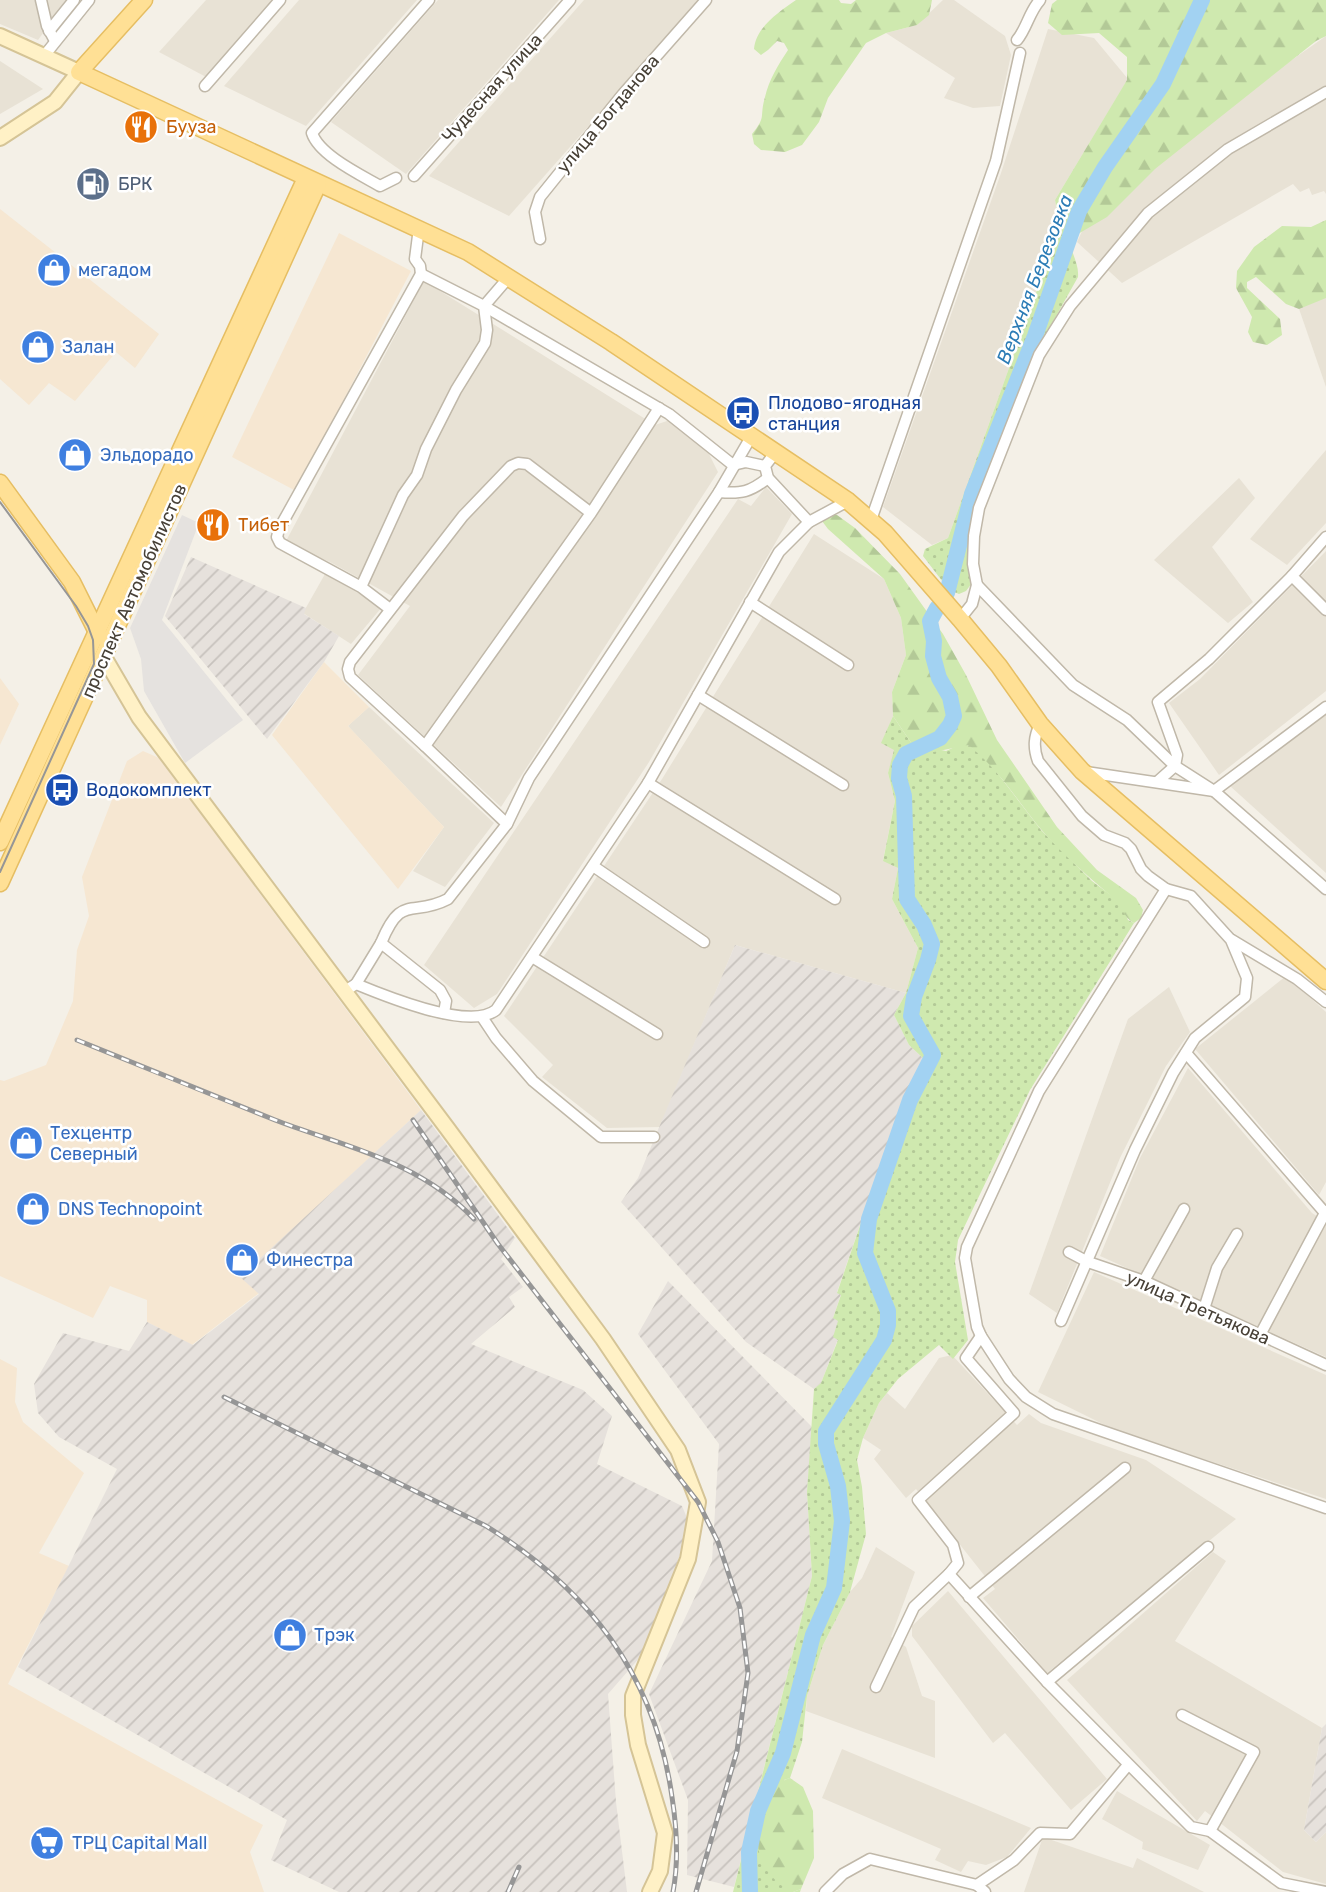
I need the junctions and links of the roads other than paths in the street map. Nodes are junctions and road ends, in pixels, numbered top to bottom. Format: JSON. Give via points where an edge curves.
{"nodes":[{"id":1,"x":41,"y":0,"type":"edge"},
{"id":2,"x":74,"y":0,"type":"edge"},
{"id":3,"x":89,"y":0,"type":"edge"},
{"id":4,"x":144,"y":0,"type":"edge"},
{"id":5,"x":280,"y":0,"type":"edge"},
{"id":6,"x":429,"y":0,"type":"edge"},
{"id":7,"x":570,"y":0,"type":"edge"},
{"id":8,"x":706,"y":0,"type":"edge"},
{"id":9,"x":1040,"y":0,"type":"edge"},
{"id":10,"x":49,"y":31,"type":"junction"},
{"id":11,"x":0,"y":36,"type":"edge"},
{"id":12,"x":1017,"y":40,"type":"dead end"},
{"id":13,"x":55,"y":41,"type":"junction"},
{"id":14,"x":1020,"y":53,"type":"dead end"},
{"id":15,"x":44,"y":56,"type":"junction"},
{"id":16,"x":79,"y":72,"type":"junction"},
{"id":17,"x":205,"y":86,"type":"dead end"},
{"id":18,"x":1325,"y":95,"type":"edge"},
{"id":19,"x":0,"y":138,"type":"edge"},
{"id":20,"x":414,"y":176,"type":"dead end"},
{"id":21,"x":396,"y":178,"type":"dead end"},
{"id":22,"x":312,"y":181,"type":"junction"},
{"id":23,"x":419,"y":228,"type":"junction"},
{"id":24,"x":540,"y":239,"type":"dead end"},
{"id":25,"x":421,"y":274,"type":"junction"},
{"id":26,"x":509,"y":277,"type":"junction"},
{"id":27,"x":484,"y":306,"type":"junction"},
{"id":28,"x":659,"y":408,"type":"junction"},
{"id":29,"x":751,"y":437,"type":"junction"},
{"id":30,"x":770,"y":460,"type":"junction"},
{"id":31,"x":733,"y":465,"type":"junction"},
{"id":32,"x":768,"y":478,"type":"junction"},
{"id":33,"x":0,"y":483,"type":"edge"},
{"id":34,"x":719,"y":492,"type":"junction"},
{"id":35,"x":848,"y":500,"type":"junction"},
{"id":36,"x":591,"y":513,"type":"junction"},
{"id":37,"x":871,"y":520,"type":"junction"},
{"id":38,"x":809,"y":522,"type":"junction"},
{"id":39,"x":1326,"y":537,"type":"edge"},
{"id":40,"x":1292,"y":576,"type":"junction"},
{"id":41,"x":977,"y":585,"type":"junction"},
{"id":42,"x":360,"y":587,"type":"junction"},
{"id":43,"x":750,"y":602,"type":"junction"},
{"id":44,"x":390,"y":609,"type":"junction"},
{"id":45,"x":1326,"y":610,"type":"edge"},
{"id":46,"x":960,"y":619,"type":"junction"},
{"id":47,"x":98,"y":631,"type":"junction"},
{"id":48,"x":104,"y":657,"type":"junction"},
{"id":49,"x":848,"y":665,"type":"dead end"},
{"id":50,"x":698,"y":695,"type":"junction"},
{"id":51,"x":1326,"y":707,"type":"edge"},
{"id":52,"x":1040,"y":724,"type":"junction"},
{"id":53,"x":425,"y":746,"type":"junction"},
{"id":54,"x":1175,"y":766,"type":"junction"},
{"id":55,"x":1082,"y":771,"type":"junction"},
{"id":56,"x":1157,"y":782,"type":"junction"},
{"id":57,"x":648,"y":783,"type":"junction"},
{"id":58,"x":843,"y":785,"type":"dead end"},
{"id":59,"x":1214,"y":790,"type":"junction"},
{"id":60,"x":507,"y":824,"type":"junction"},
{"id":61,"x":0,"y":842,"type":"edge"},
{"id":62,"x":593,"y":866,"type":"junction"},
{"id":63,"x":0,"y":883,"type":"edge"},
{"id":64,"x":1166,"y":889,"type":"junction"},
{"id":65,"x":1326,"y":889,"type":"edge"},
{"id":66,"x":835,"y":899,"type":"dead end"},
{"id":67,"x":1231,"y":940,"type":"junction"},
{"id":68,"x":704,"y":942,"type":"dead end"},
{"id":69,"x":381,"y":943,"type":"junction"},
{"id":70,"x":532,"y":957,"type":"junction"},
{"id":71,"x":1326,"y":981,"type":"edge"},
{"id":72,"x":351,"y":987,"type":"junction"},
{"id":73,"x":1326,"y":1002,"type":"edge"},
{"id":74,"x":444,"y":1013,"type":"junction"},
{"id":75,"x":482,"y":1017,"type":"junction"},
{"id":76,"x":657,"y":1034,"type":"dead end"},
{"id":77,"x":1186,"y":1053,"type":"junction"},
{"id":78,"x":654,"y":1137,"type":"dead end"},
{"id":79,"x":1184,"y":1209,"type":"dead end"},
{"id":80,"x":1326,"y":1213,"type":"edge"},
{"id":81,"x":1237,"y":1234,"type":"dead end"},
{"id":82,"x":1069,"y":1252,"type":"dead end"},
{"id":83,"x":1088,"y":1262,"type":"junction"},
{"id":84,"x":1144,"y":1281,"type":"junction"},
{"id":85,"x":1204,"y":1309,"type":"junction"},
{"id":86,"x":1061,"y":1321,"type":"dead end"},
{"id":87,"x":1260,"y":1335,"type":"junction"},
{"id":88,"x":981,"y":1336,"type":"junction"},
{"id":89,"x":1326,"y":1365,"type":"edge"},
{"id":90,"x":1125,"y":1468,"type":"dead end"},
{"id":91,"x":1326,"y":1508,"type":"edge"},
{"id":92,"x":1208,"y":1547,"type":"dead end"},
{"id":93,"x":949,"y":1574,"type":"junction"},
{"id":94,"x":969,"y":1597,"type":"junction"},
{"id":95,"x":1047,"y":1682,"type":"junction"},
{"id":96,"x":876,"y":1687,"type":"dead end"},
{"id":97,"x":1182,"y":1715,"type":"dead end"},
{"id":98,"x":1128,"y":1765,"type":"junction"},
{"id":99,"x":1210,"y":1830,"type":"junction"},
{"id":100,"x":981,"y":1888,"type":"edge"},
{"id":101,"x":650,"y":1892,"type":"edge"},
{"id":102,"x":825,"y":1892,"type":"edge"},
{"id":103,"x":1326,"y":1892,"type":"edge"}],
"edges":[{"from":1,"to":10,"type":"street"},
{"from":2,"to":10,"type":"street"},
{"from":3,"to":13,"type":"street"},
{"from":4,"to":16,"type":"main road"},
{"from":5,"to":17,"type":"street"},
{"from":6,"to":21,"type":"street","via":[[312,134],[333,158],[380,186]]},
{"from":7,"to":20,"type":"street","name":"Чудесная улица"},
{"from":8,"to":24,"type":"street","name":"улица Богданова","via":[[540,197],[535,212]]},
{"from":9,"to":12,"type":"street"},
{"from":10,"to":13,"type":"street"},
{"from":11,"to":15,"type":"street"},
{"from":13,"to":15,"type":"street"},
{"from":14,"to":37,"type":"street","via":[[996,161]]},
{"from":15,"to":16,"type":"street"},
{"from":16,"to":19,"type":"street","via":[[55,102]]},
{"from":16,"to":22,"type":"main road"},
{"from":18,"to":41,"type":"street","via":[[1228,149],[1148,213],[1070,306],[1039,355],[979,509],[973,564]]},
{"from":22,"to":23,"type":"main road"},
{"from":22,"to":47,"type":"main road","name":"проспект Автомобилистов"},
{"from":22,"to":48,"type":"main road","name":"проспект Автомобилистов"},
{"from":23,"to":25,"type":"street","via":[[415,259]]},
{"from":23,"to":26,"type":"main road"},
{"from":25,"to":27,"type":"street"},
{"from":25,"to":42,"type":"street","via":[[277,537],[280,543]]},
{"from":26,"to":27,"type":"street"},
{"from":26,"to":29,"type":"main road"},
{"from":27,"to":28,"type":"street"},
{"from":27,"to":42,"type":"street","via":[[485,343],[456,390]]},
{"from":28,"to":31,"type":"street"},
{"from":28,"to":36,"type":"street"},
{"from":29,"to":30,"type":"main road"},
{"from":29,"to":31,"type":"street"},
{"from":30,"to":31,"type":"street"},
{"from":30,"to":32,"type":"street"},
{"from":30,"to":35,"type":"main road"},
{"from":31,"to":34,"type":"street"},
{"from":32,"to":34,"type":"street","via":[[752,491]]},
{"from":32,"to":38,"type":"street"},
{"from":33,"to":47,"type":"main road","via":[[72,582]]},
{"from":34,"to":60,"type":"street","via":[[529,778]]},
{"from":35,"to":37,"type":"main road"},
{"from":35,"to":38,"type":"street"},
{"from":36,"to":44,"type":"street","via":[[527,464],[511,466],[463,516]]},
{"from":36,"to":53,"type":"street"},
{"from":37,"to":46,"type":"main road"},
{"from":38,"to":43,"type":"street","via":[[779,552]]},
{"from":39,"to":40,"type":"street"},
{"from":40,"to":45,"type":"street"},
{"from":40,"to":54,"type":"street","via":[[1209,659],[1158,702],[1177,755]]},
{"from":41,"to":46,"type":"street","via":[[972,604]]},
{"from":41,"to":54,"type":"street","via":[[1073,685],[1127,720]]},
{"from":42,"to":44,"type":"street"},
{"from":43,"to":49,"type":"street"},
{"from":43,"to":50,"type":"street"},
{"from":44,"to":53,"type":"street","via":[[350,662],[350,677]]},
{"from":46,"to":52,"type":"main road"},
{"from":47,"to":48,"type":"main road"},
{"from":47,"to":61,"type":"main road","name":"проспект Автомобилистов"},
{"from":48,"to":63,"type":"main road","name":"проспект Автомобилистов"},
{"from":48,"to":72,"type":"street","via":[[139,717]]},
{"from":50,"to":57,"type":"street"},
{"from":50,"to":58,"type":"street"},
{"from":51,"to":59,"type":"street"},
{"from":52,"to":55,"type":"main road"},
{"from":52,"to":64,"type":"street","via":[[1034,736],[1038,761],[1082,816],[1104,835],[1125,843],[1141,869]]},
{"from":53,"to":60,"type":"street"},
{"from":54,"to":56,"type":"street"},
{"from":54,"to":59,"type":"street"},
{"from":55,"to":56,"type":"street"},
{"from":55,"to":71,"type":"main road"},
{"from":56,"to":59,"type":"street"},
{"from":57,"to":62,"type":"street"},
{"from":57,"to":66,"type":"street"},
{"from":59,"to":65,"type":"street"},
{"from":60,"to":69,"type":"street","via":[[447,899],[403,909]]},
{"from":62,"to":68,"type":"street"},
{"from":62,"to":70,"type":"street"},
{"from":64,"to":67,"type":"street","via":[[1191,896]]},
{"from":64,"to":88,"type":"street","via":[[1039,1091],[967,1247],[965,1258]]},
{"from":67,"to":73,"type":"street"},
{"from":67,"to":77,"type":"street","via":[[1247,978],[1245,997],[1195,1038]]},
{"from":69,"to":72,"type":"street"},
{"from":69,"to":74,"type":"street","via":[[440,990],[446,1001]]},
{"from":70,"to":75,"type":"street","via":[[496,1010]]},
{"from":70,"to":76,"type":"street"},
{"from":72,"to":74,"type":"street"},
{"from":72,"to":101,"type":"street","via":[[678,1450],[698,1502],[688,1559],[633,1696],[638,1745],[664,1833],[660,1871]]},
{"from":74,"to":75,"type":"street"},
{"from":75,"to":78,"type":"street","via":[[533,1081],[601,1137]]},
{"from":77,"to":80,"type":"street"},
{"from":77,"to":83,"type":"street","via":[[1135,1150]]},
{"from":79,"to":84,"type":"street"},
{"from":80,"to":87,"type":"street"},
{"from":81,"to":85,"type":"street","via":[[1217,1268]]},
{"from":82,"to":83,"type":"street","name":"улица Третьякова"},
{"from":83,"to":84,"type":"street","name":"улица Третьякова"},
{"from":83,"to":86,"type":"street"},
{"from":84,"to":85,"type":"street","name":"улица Третьякова"},
{"from":85,"to":87,"type":"street","name":"улица Третьякова"},
{"from":87,"to":89,"type":"street","name":"улица Третьякова"},
{"from":88,"to":91,"type":"street","via":[[1009,1379],[1026,1397],[1053,1414]]},
{"from":88,"to":93,"type":"street","via":[[966,1358],[1014,1413],[918,1500],[953,1545],[958,1563]]},
{"from":90,"to":94,"type":"street"},
{"from":92,"to":95,"type":"street"},
{"from":93,"to":94,"type":"street"},
{"from":93,"to":96,"type":"street","via":[[914,1606]]},
{"from":94,"to":95,"type":"street"},
{"from":95,"to":98,"type":"street"},
{"from":97,"to":99,"type":"street","via":[[1254,1752]]},
{"from":98,"to":99,"type":"street","via":[[1191,1827]]},
{"from":98,"to":100,"type":"street","via":[[1070,1834],[1040,1833]]},
{"from":99,"to":103,"type":"street","via":[[1281,1883]]},
{"from":100,"to":102,"type":"street","via":[[870,1859],[843,1874]]}]}
